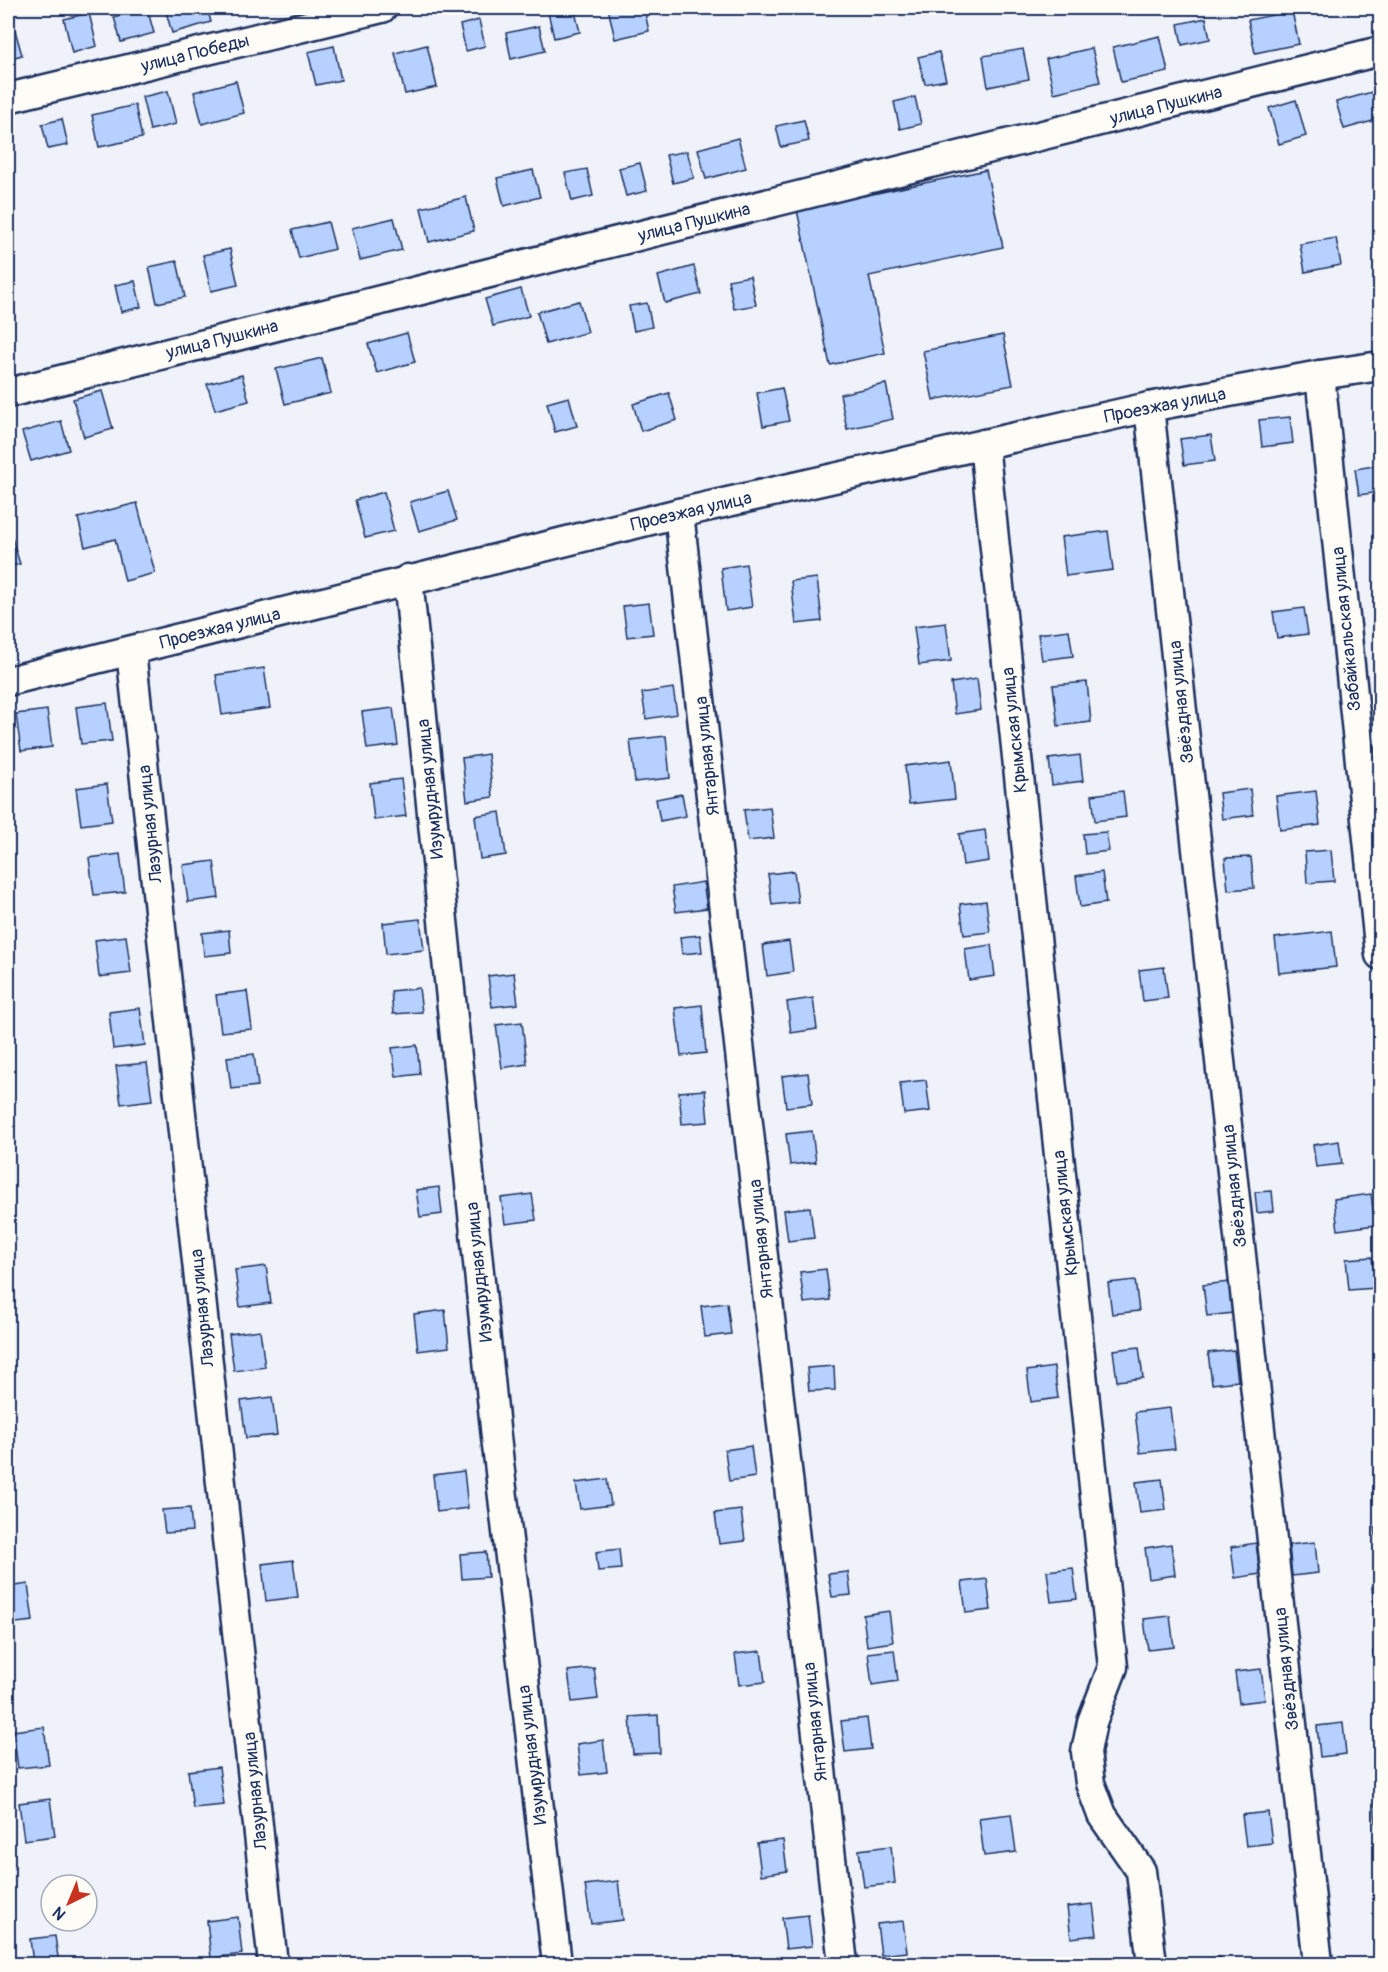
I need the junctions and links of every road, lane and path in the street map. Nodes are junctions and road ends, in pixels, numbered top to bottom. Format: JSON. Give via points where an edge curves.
{"nodes":[{"id":1,"x":382,"y":8,"type":"edge"},
{"id":2,"x":1380,"y":51,"type":"edge"},
{"id":3,"x":8,"y":98,"type":"edge"},
{"id":4,"x":1380,"y":366,"type":"edge"},
{"id":5,"x":1320,"y":375,"type":"junction"},
{"id":6,"x":8,"y":393,"type":"edge"},
{"id":7,"x":1149,"y":407,"type":"junction"},
{"id":8,"x":984,"y":444,"type":"junction"},
{"id":9,"x":679,"y":513,"type":"junction"},
{"id":10,"x":408,"y":579,"type":"junction"},
{"id":11,"x":131,"y":651,"type":"junction"},
{"id":12,"x":8,"y":681,"type":"edge"},
{"id":13,"x":1380,"y":955,"type":"edge"},
{"id":14,"x":273,"y":1965,"type":"edge"},
{"id":15,"x":557,"y":1965,"type":"edge"},
{"id":16,"x":843,"y":1965,"type":"edge"},
{"id":17,"x":1152,"y":1965,"type":"edge"},
{"id":18,"x":1318,"y":1965,"type":"edge"}],
"edges":[{"from":1,"to":3,"type":"street","name":"улица Победы"},
{"from":2,"to":6,"type":"street","name":"улица Пушкина"},
{"from":4,"to":5,"type":"street","name":"Проезжая улица"},
{"from":5,"to":7,"type":"street","name":"Проезжая улица"},
{"from":5,"to":13,"type":"street","name":"Забайкальская улица"},
{"from":7,"to":8,"type":"street","name":"Проезжая улица"},
{"from":7,"to":18,"type":"street","name":"Звёздная улица"},
{"from":8,"to":9,"type":"street","name":"Проезжая улица"},
{"from":8,"to":17,"type":"street","name":"Крымская улица","via":[[1113,1667],[1092,1722],[1086,1752],[1090,1783],[1102,1815],[1141,1870]]},
{"from":9,"to":10,"type":"street","name":"Проезжая улица"},
{"from":9,"to":16,"type":"street","name":"Янтарная улица"},
{"from":10,"to":11,"type":"street","name":"Проезжая улица"},
{"from":10,"to":15,"type":"street","name":"Изумрудная улица","via":[[495,1428]]},
{"from":11,"to":12,"type":"street","name":"Проезжая улица"},
{"from":11,"to":14,"type":"street","name":"Лазурная улица"}]}
